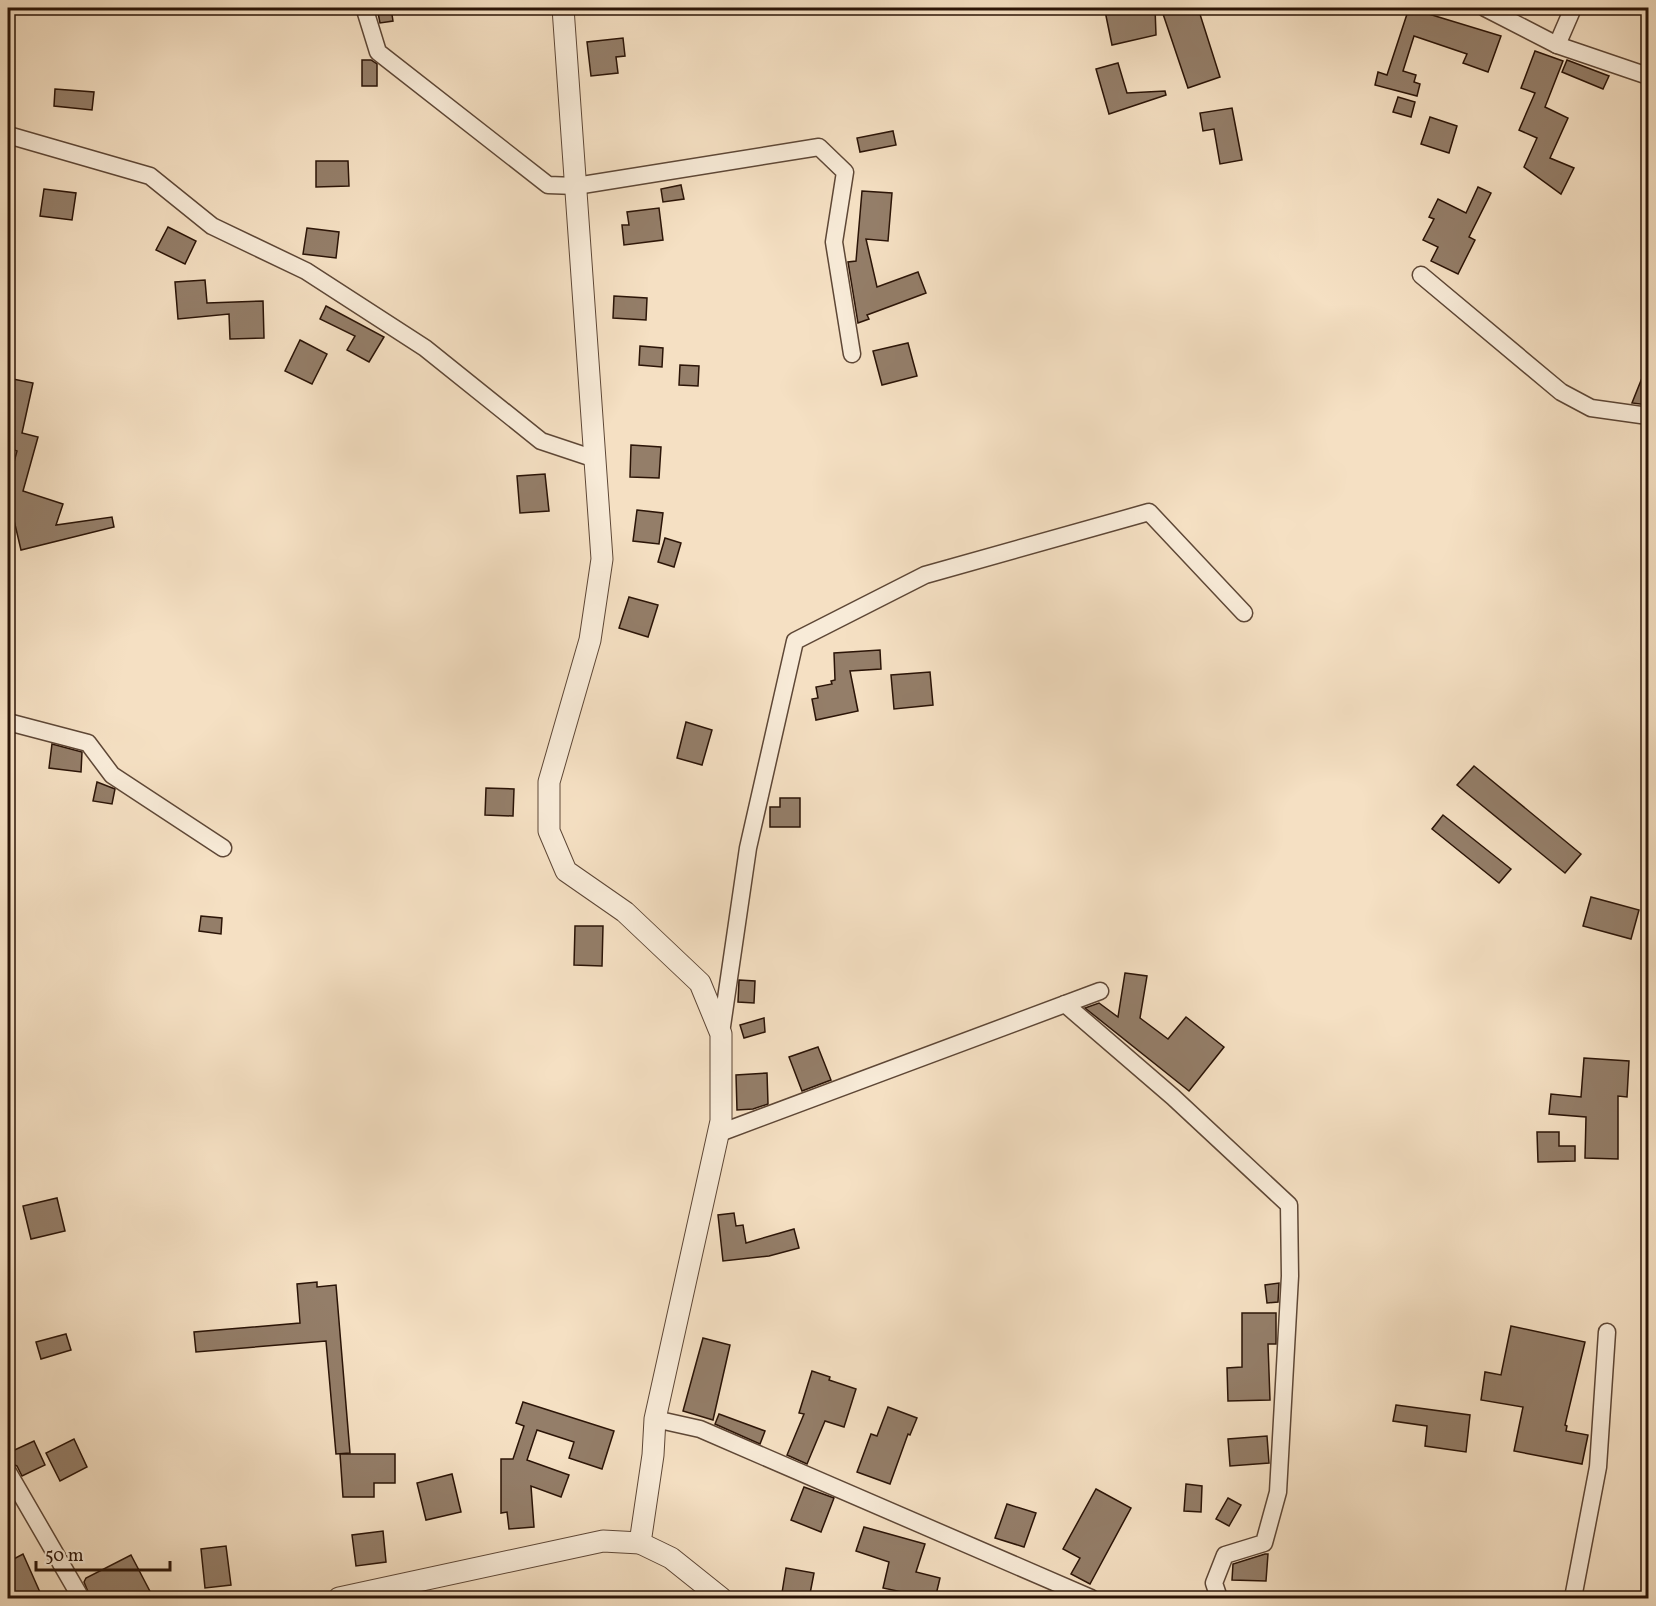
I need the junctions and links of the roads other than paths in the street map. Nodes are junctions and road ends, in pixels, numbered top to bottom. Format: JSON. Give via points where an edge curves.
{"nodes":[{"id":1,"x":563,"y":8,"type":"edge"},
{"id":2,"x":1485,"y":8,"type":"edge"},
{"id":3,"x":1573,"y":8,"type":"edge"},
{"id":4,"x":365,"y":10,"type":"dead end"},
{"id":5,"x":1557,"y":45,"type":"junction"},
{"id":6,"x":1648,"y":76,"type":"edge"},
{"id":7,"x":8,"y":135,"type":"edge"},
{"id":8,"x":576,"y":186,"type":"junction"},
{"id":9,"x":1420,"y":275,"type":"dead end"},
{"id":10,"x":852,"y":354,"type":"dead end"},
{"id":11,"x":1648,"y":416,"type":"edge"},
{"id":12,"x":595,"y":459,"type":"junction"},
{"id":13,"x":1244,"y":613,"type":"dead end"},
{"id":14,"x":8,"y":722,"type":"edge"},
{"id":15,"x":223,"y":848,"type":"dead end"},
{"id":16,"x":1100,"y":991,"type":"dead end"},
{"id":17,"x":1065,"y":1004,"type":"junction"},
{"id":18,"x":720,"y":1034,"type":"junction"},
{"id":19,"x":717,"y":1134,"type":"junction"},
{"id":20,"x":1607,"y":1332,"type":"dead end"},
{"id":21,"x":655,"y":1419,"type":"junction"},
{"id":22,"x":8,"y":1472,"type":"edge"},
{"id":23,"x":640,"y":1543,"type":"junction"},
{"id":24,"x":81,"y":1599,"type":"edge"},
{"id":25,"x":339,"y":1599,"type":"edge"},
{"id":26,"x":721,"y":1599,"type":"edge"},
{"id":27,"x":1091,"y":1599,"type":"edge"},
{"id":28,"x":1219,"y":1599,"type":"edge"},
{"id":29,"x":1573,"y":1599,"type":"edge"}],
"edges":[{"from":1,"to":8,"type":"street"},
{"from":2,"to":5,"type":"street"},
{"from":3,"to":5,"type":"street"},
{"from":4,"to":8,"type":"street","via":[[378,52],[548,185]]},
{"from":5,"to":6,"type":"street"},
{"from":7,"to":12,"type":"street","via":[[150,176],[212,226],[306,271],[425,348],[541,441]]},
{"from":8,"to":10,"type":"street","via":[[819,147],[845,172],[834,242]]},
{"from":8,"to":12,"type":"street"},
{"from":9,"to":11,"type":"street","via":[[1561,392],[1591,408]]},
{"from":12,"to":18,"type":"street","via":[[602,559],[590,640],[549,782],[549,831],[566,871],[625,912],[700,983]]},
{"from":13,"to":18,"type":"street","via":[[1149,512],[925,575],[795,642],[748,848]]},
{"from":14,"to":15,"type":"street","via":[[88,743],[112,775]]},
{"from":16,"to":17,"type":"street"},
{"from":17,"to":19,"type":"street"},
{"from":17,"to":28,"type":"street","via":[[1289,1205],[1290,1276],[1278,1492],[1264,1543],[1225,1555],[1214,1583]]},
{"from":18,"to":19,"type":"street"},
{"from":19,"to":21,"type":"street"},
{"from":20,"to":29,"type":"street","via":[[1598,1467]]},
{"from":21,"to":23,"type":"street"},
{"from":21,"to":27,"type":"street","via":[[700,1429]]},
{"from":22,"to":24,"type":"street"},
{"from":23,"to":25,"type":"street","via":[[603,1540]]},
{"from":23,"to":26,"type":"street","via":[[670,1558]]}]}
